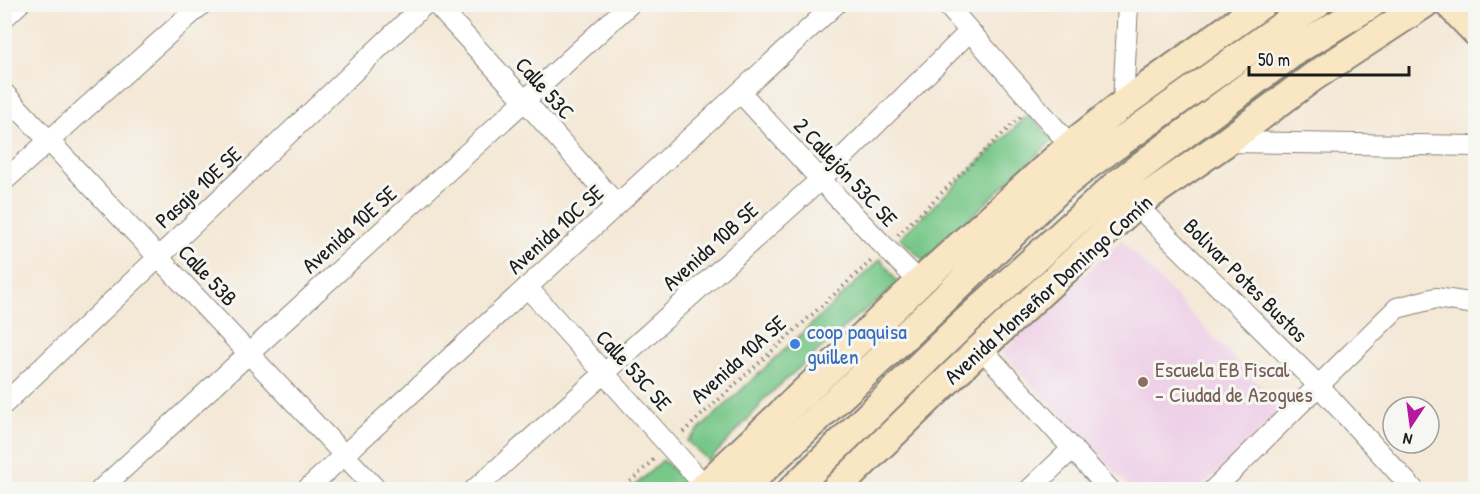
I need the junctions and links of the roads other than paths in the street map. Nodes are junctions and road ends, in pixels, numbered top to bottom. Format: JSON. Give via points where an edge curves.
{"nodes":[{"id":1,"x":19,"y":4,"type":"edge"},
{"id":2,"x":202,"y":4,"type":"edge"},
{"id":3,"x":425,"y":4,"type":"edge"},
{"id":4,"x":436,"y":4,"type":"edge"},
{"id":5,"x":630,"y":4,"type":"edge"},
{"id":6,"x":836,"y":4,"type":"edge"},
{"id":7,"x":946,"y":4,"type":"edge"},
{"id":8,"x":1128,"y":4,"type":"edge"},
{"id":9,"x":1262,"y":4,"type":"edge"},
{"id":10,"x":1316,"y":4,"type":"edge"},
{"id":11,"x":1371,"y":4,"type":"edge"},
{"id":12,"x":1424,"y":4,"type":"edge"},
{"id":13,"x":1449,"y":4,"type":"edge"},
{"id":14,"x":4,"y":18,"type":"edge"},
{"id":15,"x":970,"y":31,"type":"junction"},
{"id":16,"x":1476,"y":32,"type":"edge"},
{"id":17,"x":740,"y":92,"type":"junction"},
{"id":18,"x":4,"y":93,"type":"edge"},
{"id":19,"x":525,"y":101,"type":"junction"},
{"id":20,"x":1123,"y":104,"type":"junction"},
{"id":21,"x":50,"y":141,"type":"junction"},
{"id":22,"x":1226,"y":142,"type":"junction"},
{"id":23,"x":1476,"y":146,"type":"edge"},
{"id":24,"x":1079,"y":155,"type":"junction"},
{"id":25,"x":820,"y":180,"type":"junction"},
{"id":26,"x":4,"y":181,"type":"edge"},
{"id":27,"x":1126,"y":195,"type":"junction"},
{"id":28,"x":617,"y":205,"type":"junction"},
{"id":29,"x":159,"y":257,"type":"junction"},
{"id":30,"x":920,"y":282,"type":"junction"},
{"id":31,"x":527,"y":287,"type":"junction"},
{"id":32,"x":1476,"y":304,"type":"edge"},
{"id":33,"x":981,"y":348,"type":"junction"},
{"id":34,"x":249,"y":353,"type":"junction"},
{"id":35,"x":604,"y":373,"type":"junction"},
{"id":36,"x":1319,"y":386,"type":"junction"},
{"id":37,"x":4,"y":404,"type":"edge"},
{"id":38,"x":1073,"y":448,"type":"junction"},
{"id":39,"x":344,"y":454,"type":"junction"},
{"id":40,"x":703,"y":488,"type":"edge"},
{"id":41,"x":100,"y":489,"type":"edge"},
{"id":42,"x":306,"y":489,"type":"edge"},
{"id":43,"x":377,"y":489,"type":"edge"},
{"id":44,"x":474,"y":489,"type":"edge"},
{"id":45,"x":741,"y":489,"type":"edge"},
{"id":46,"x":792,"y":489,"type":"edge"},
{"id":47,"x":835,"y":489,"type":"edge"},
{"id":48,"x":1029,"y":489,"type":"edge"},
{"id":49,"x":1110,"y":489,"type":"edge"},
{"id":50,"x":1213,"y":489,"type":"edge"},
{"id":51,"x":1414,"y":489,"type":"edge"}],
"edges":[{"from":1,"to":14,"type":"street"},
{"from":2,"to":21,"type":"street"},
{"from":3,"to":29,"type":"street","name":"Pasaje 10E SE"},
{"from":4,"to":19,"type":"street","name":"Calle 53C"},
{"from":5,"to":19,"type":"street","name":"Avenida 10E SE"},
{"from":6,"to":17,"type":"street","name":"Avenida 10C SE"},
{"from":7,"to":15,"type":"street"},
{"from":8,"to":20,"type":"street"},
{"from":9,"to":20,"type":"main road"},
{"from":10,"to":24,"type":"main road"},
{"from":11,"to":27,"type":"main road","name":"Avenida Monseñor Domingo Comín","via":[[1296,50]]},
{"from":12,"to":22,"type":"main road","name":"Avenida Monseñor Domingo Comín","via":[[1313,77]]},
{"from":13,"to":16,"type":"main road"},
{"from":15,"to":24,"type":"street"},
{"from":15,"to":25,"type":"street","name":"Avenida 10B SE"},
{"from":17,"to":25,"type":"street","name":"2 Callejón 53C SE"},
{"from":17,"to":28,"type":"street","name":"Avenida 10C SE"},
{"from":18,"to":21,"type":"street","name":"Calle 53B"},
{"from":19,"to":28,"type":"street","name":"Calle 53C"},
{"from":19,"to":34,"type":"street","name":"Avenida 10E SE"},
{"from":20,"to":24,"type":"main road"},
{"from":21,"to":26,"type":"street"},
{"from":21,"to":29,"type":"street","name":"Calle 53B"},
{"from":22,"to":23,"type":"street"},
{"from":22,"to":27,"type":"main road","name":"Avenida Monseñor Domingo Comín"},
{"from":24,"to":30,"type":"main road"},
{"from":24,"to":45,"type":"main road","via":[[1062,186]]},
{"from":25,"to":30,"type":"street","name":"2 Callejón 53C SE"},
{"from":25,"to":35,"type":"street","name":"Avenida 10B SE"},
{"from":27,"to":33,"type":"main road","name":"Avenida Monseñor Domingo Comín"},
{"from":27,"to":36,"type":"street","name":"Bolivar Potes Bustos"},
{"from":27,"to":46,"type":"main road","name":"Avenida Monseñor Domingo Comín","via":[[962,325]]},
{"from":28,"to":31,"type":"street","name":"Avenida 10C SE"},
{"from":29,"to":34,"type":"street","name":"Calle 53B"},
{"from":29,"to":37,"type":"street","name":"Pasaje 10E SE"},
{"from":30,"to":40,"type":"main road"},
{"from":31,"to":35,"type":"street","name":"Calle 53C SE"},
{"from":31,"to":39,"type":"street","name":"Avenida 10C SE"},
{"from":32,"to":36,"type":"street","via":[[1436,298],[1397,308]]},
{"from":33,"to":38,"type":"street"},
{"from":33,"to":47,"type":"main road","name":"Avenida Monseñor Domingo Comín"},
{"from":34,"to":39,"type":"street","name":"Calle 53B"},
{"from":34,"to":41,"type":"street","name":"Avenida 10E SE"},
{"from":35,"to":40,"type":"street","name":"Calle 53C SE"},
{"from":35,"to":44,"type":"street","name":"Avenida 10B SE"},
{"from":36,"to":50,"type":"street"},
{"from":36,"to":51,"type":"street","name":"Bolivar Potes Bustos"},
{"from":38,"to":48,"type":"street"},
{"from":38,"to":49,"type":"street"},
{"from":39,"to":42,"type":"street","name":"Avenida 10C SE"},
{"from":39,"to":43,"type":"street","name":"Calle 53B"}]}
